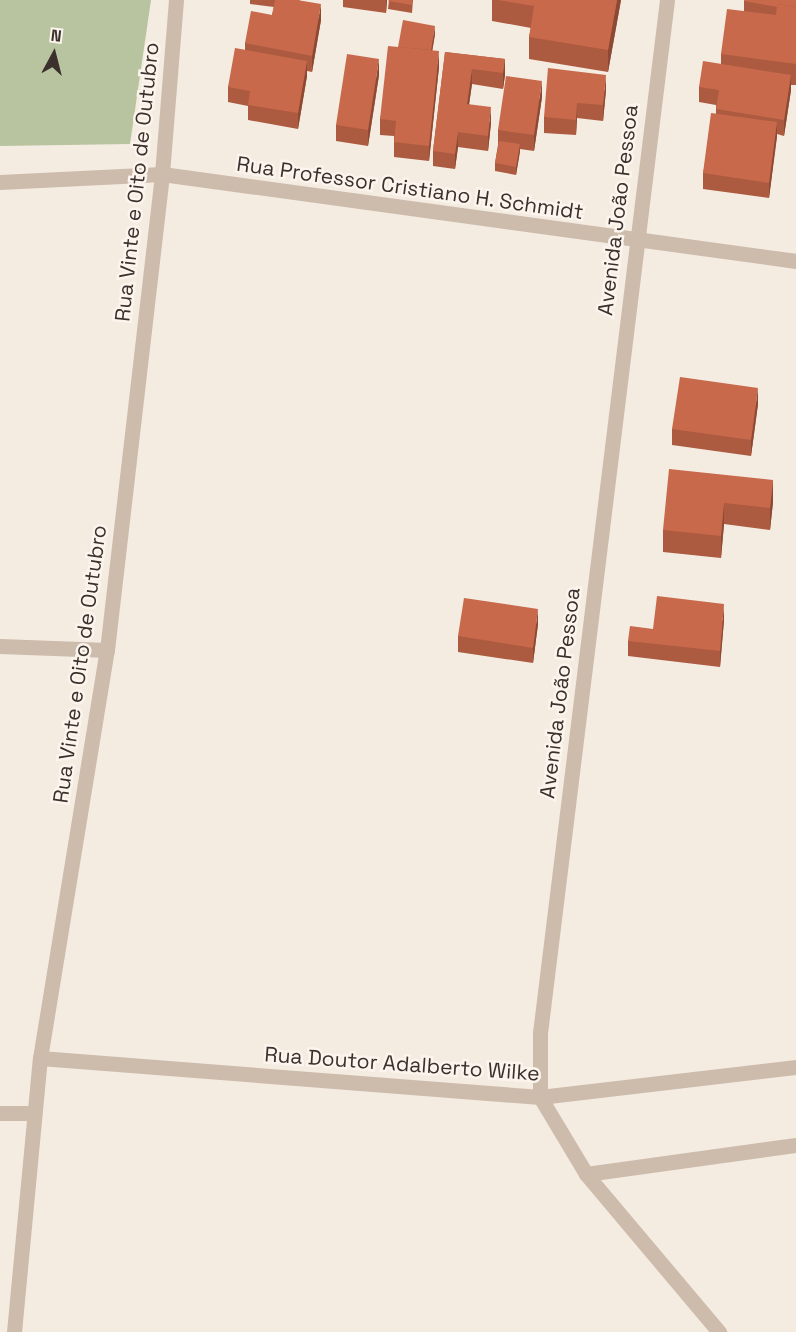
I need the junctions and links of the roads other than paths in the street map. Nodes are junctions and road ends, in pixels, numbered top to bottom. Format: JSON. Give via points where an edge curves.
{"nodes":[{"id":1,"x":176,"y":0,"type":"edge"},
{"id":2,"x":667,"y":0,"type":"edge"},
{"id":3,"x":162,"y":174,"type":"junction"},
{"id":4,"x":0,"y":182,"type":"edge"},
{"id":5,"x":634,"y":242,"type":"junction"},
{"id":6,"x":796,"y":261,"type":"edge"},
{"id":7,"x":0,"y":646,"type":"edge"},
{"id":8,"x":107,"y":650,"type":"junction"},
{"id":9,"x":40,"y":1058,"type":"junction"},
{"id":10,"x":796,"y":1067,"type":"edge"},
{"id":11,"x":540,"y":1097,"type":"junction"},
{"id":12,"x":0,"y":1113,"type":"edge"},
{"id":13,"x":33,"y":1113,"type":"junction"},
{"id":14,"x":796,"y":1145,"type":"edge"},
{"id":15,"x":586,"y":1174,"type":"junction"},
{"id":16,"x":14,"y":1332,"type":"edge"},
{"id":17,"x":719,"y":1332,"type":"edge"}],
"edges":[{"from":1,"to":3,"type":"street","name":"Rua Vinte e Oito de Outubro"},
{"from":2,"to":5,"type":"street","name":"Avenida João Pessoa"},
{"from":3,"to":4,"type":"street","name":"Rua Professor Cristiano H. Schmidt"},
{"from":3,"to":5,"type":"street","name":"Rua Professor Cristiano H. Schmidt"},
{"from":3,"to":8,"type":"street","name":"Rua Vinte e Oito de Outubro"},
{"from":5,"to":6,"type":"street","name":"Rua Professor Cristiano H. Schmidt"},
{"from":5,"to":11,"type":"street","name":"Avenida João Pessoa","via":[[540,1033]]},
{"from":7,"to":8,"type":"street"},
{"from":8,"to":9,"type":"street","name":"Rua Vinte e Oito de Outubro"},
{"from":9,"to":11,"type":"street","name":"Rua Doutor Adalberto Wilke"},
{"from":9,"to":13,"type":"street","name":"Rua Vinte e Oito de Outubro"},
{"from":10,"to":11,"type":"street","name":"Rua Doutor Adalberto Wilke"},
{"from":11,"to":15,"type":"street"},
{"from":12,"to":13,"type":"street"},
{"from":13,"to":16,"type":"street","name":"Rua Vinte e Oito de Outubro"},
{"from":14,"to":15,"type":"street"},
{"from":15,"to":17,"type":"street"}]}
